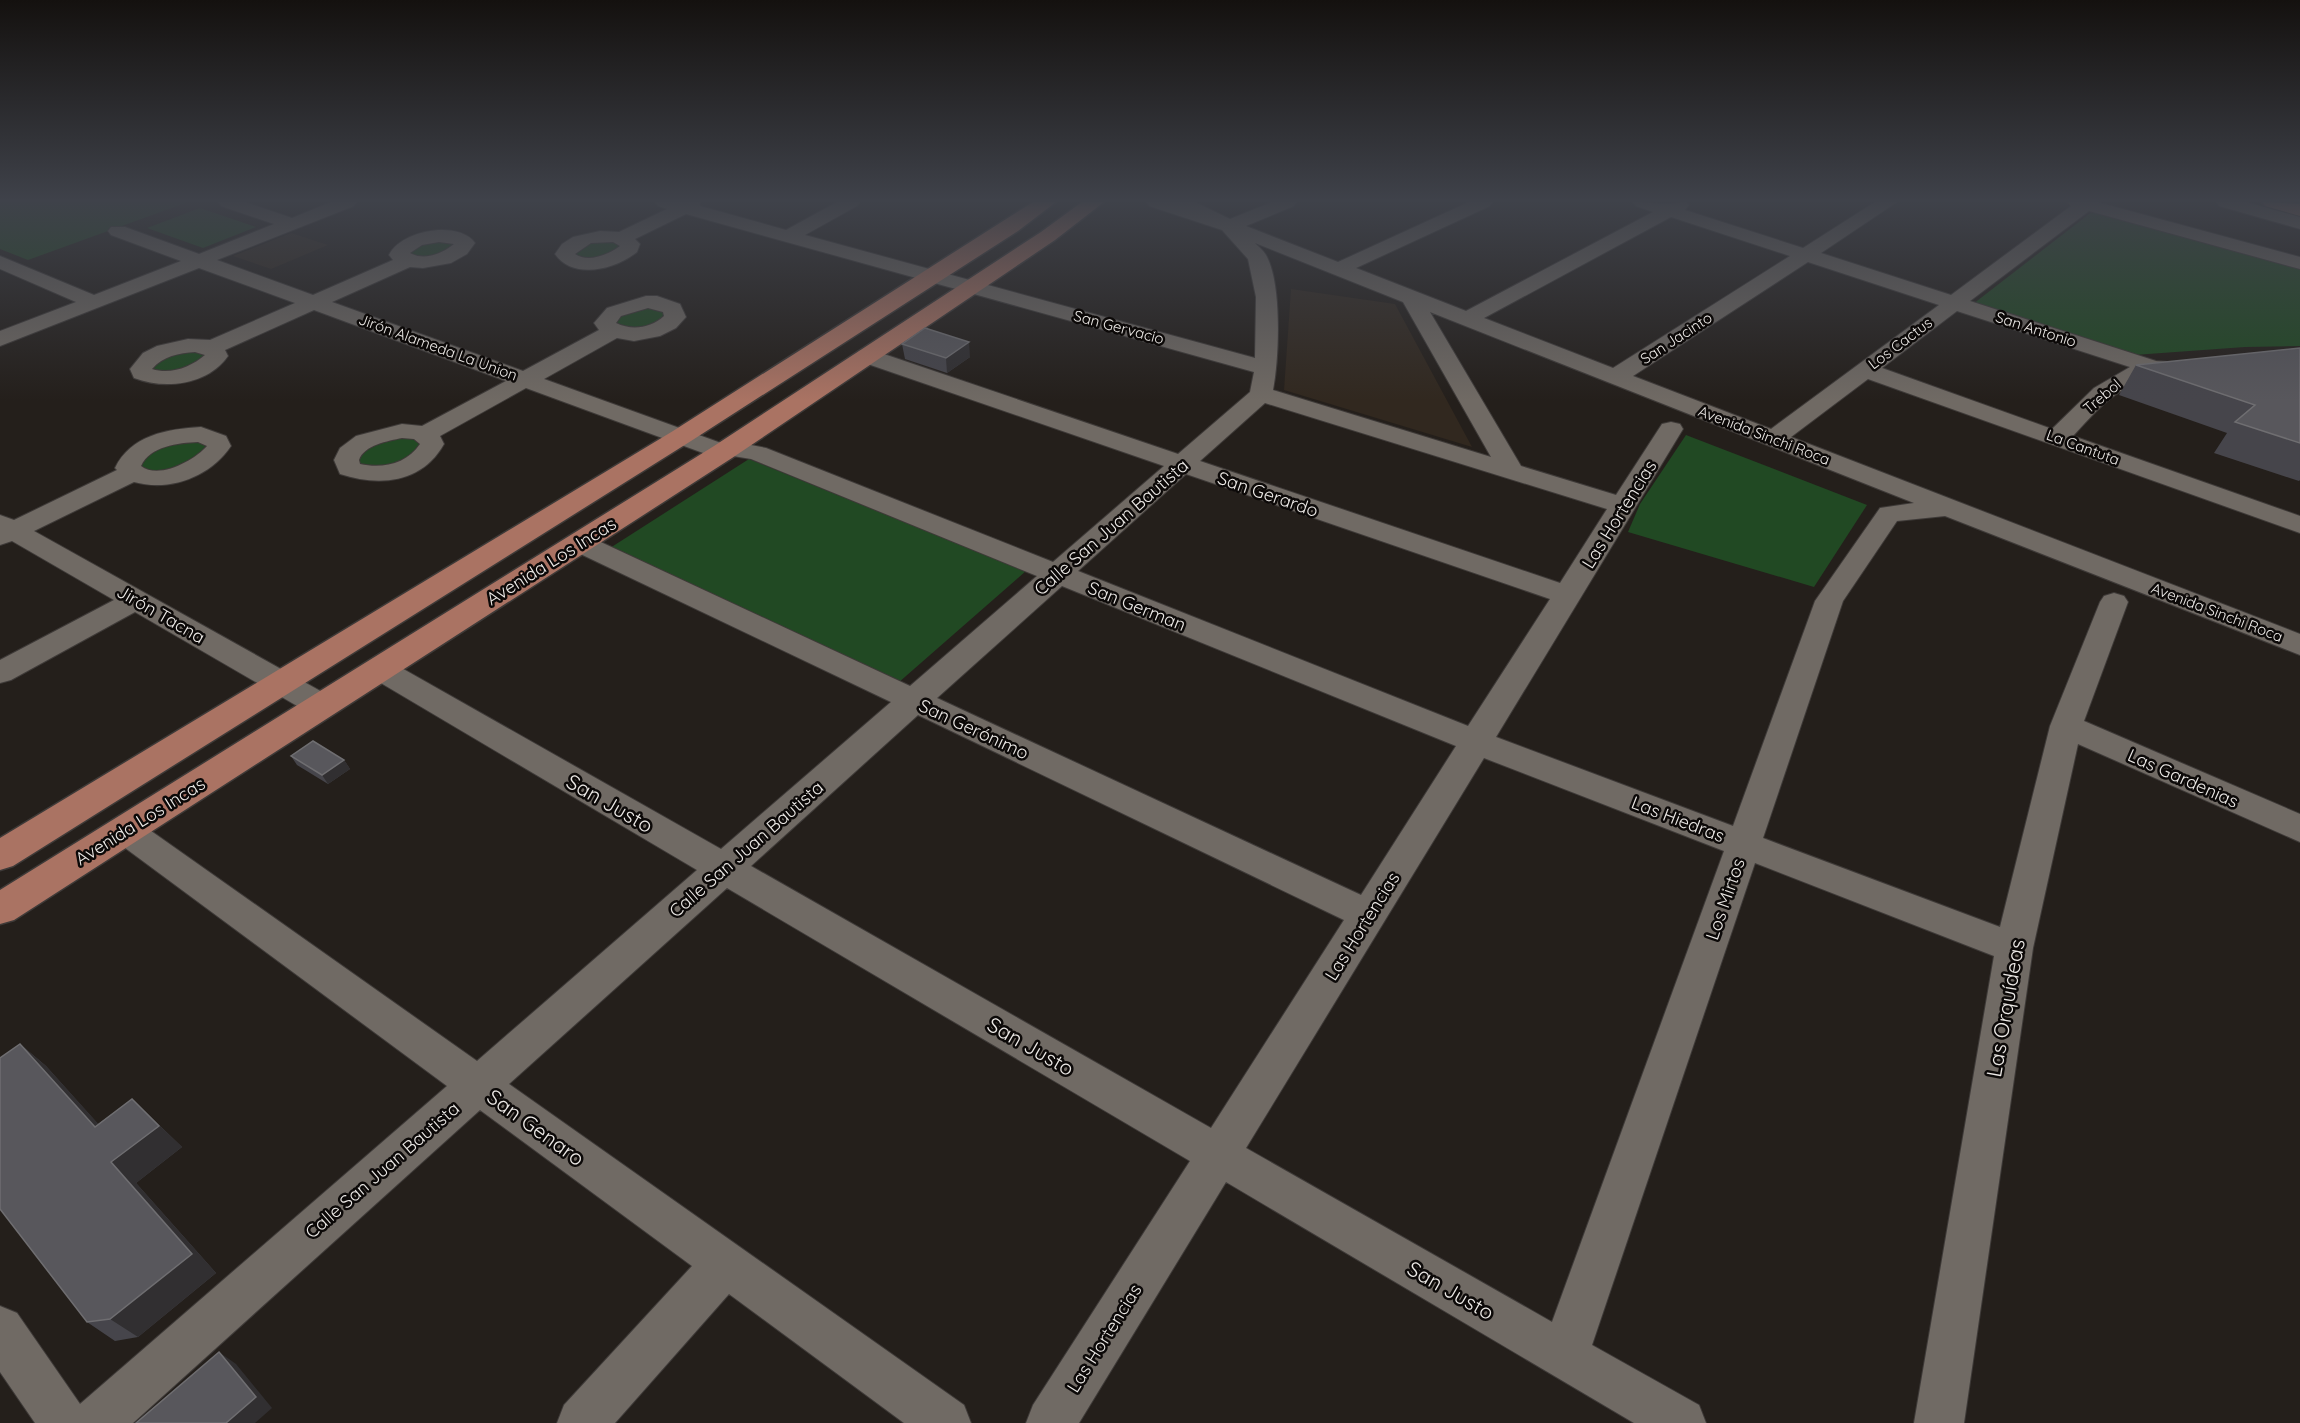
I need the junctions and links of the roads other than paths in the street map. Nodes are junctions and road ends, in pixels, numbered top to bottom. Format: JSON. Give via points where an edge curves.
{"nodes":[{"id":1,"x":15,"y":268,"type":"edge"},
{"id":2,"x":180,"y":268,"type":"edge"},
{"id":3,"x":220,"y":268,"type":"edge"},
{"id":4,"x":390,"y":268,"type":"edge"},
{"id":5,"x":905,"y":268,"type":"edge"},
{"id":6,"x":945,"y":268,"type":"edge"},
{"id":7,"x":999,"y":268,"type":"edge"},
{"id":8,"x":1260,"y":268,"type":"edge"},
{"id":9,"x":1561,"y":268,"type":"edge"},
{"id":10,"x":1785,"y":268,"type":"edge"},
{"id":11,"x":1847,"y":268,"type":"edge"},
{"id":12,"x":1998,"y":268,"type":"edge"},
{"id":13,"x":1338,"y":269,"type":"edge"},
{"id":14,"x":933,"y":276,"type":"junction"},
{"id":15,"x":972,"y":287,"type":"junction"},
{"id":16,"x":1411,"y":297,"type":"junction"},
{"id":17,"x":94,"y":302,"type":"junction"},
{"id":18,"x":314,"y":302,"type":"junction"},
{"id":19,"x":1954,"y":303,"type":"junction"},
{"id":20,"x":1467,"y":319,"type":"junction"},
{"id":21,"x":614,"y":331,"type":"dead end"},
{"id":22,"x":0,"y":339,"type":"edge"},
{"id":23,"x":213,"y":347,"type":"dead end"},
{"id":24,"x":867,"y":357,"type":"junction"},
{"id":25,"x":2166,"y":367,"type":"joint"},
{"id":26,"x":1865,"y":370,"type":"junction"},
{"id":27,"x":1615,"y":377,"type":"junction"},
{"id":28,"x":526,"y":379,"type":"junction"},
{"id":29,"x":1264,"y":381,"type":"junction"},
{"id":30,"x":1671,"y":429,"type":"dead end"},
{"id":31,"x":424,"y":434,"type":"dead end"},
{"id":32,"x":682,"y":436,"type":"junction"},
{"id":33,"x":2057,"y":438,"type":"junction"},
{"id":34,"x":1773,"y":439,"type":"junction"},
{"id":35,"x":727,"y":450,"type":"junction"},
{"id":36,"x":1181,"y":464,"type":"junction"},
{"id":37,"x":1512,"y":472,"type":"junction"},
{"id":38,"x":132,"y":473,"type":"dead end"},
{"id":39,"x":1624,"y":506,"type":"junction"},
{"id":40,"x":1951,"y":508,"type":"junction"},
{"id":41,"x":2300,"y":525,"type":"edge"},
{"id":42,"x":4,"y":530,"type":"edge"},
{"id":43,"x":580,"y":543,"type":"junction"},
{"id":44,"x":1057,"y":574,"type":"junction"},
{"id":45,"x":1568,"y":596,"type":"junction"},
{"id":46,"x":136,"y":600,"type":"junction"},
{"id":47,"x":2114,"y":602,"type":"dead end"},
{"id":48,"x":2300,"y":645,"type":"edge"},
{"id":49,"x":380,"y":669,"type":"junction"},
{"id":50,"x":0,"y":673,"type":"edge"},
{"id":51,"x":281,"y":683,"type":"junction"},
{"id":52,"x":914,"y":700,"type":"junction"},
{"id":53,"x":322,"y":706,"type":"junction"},
{"id":54,"x":2066,"y":726,"type":"junction"},
{"id":55,"x":1476,"y":742,"type":"junction"},
{"id":56,"x":125,"y":830,"type":"junction"},
{"id":57,"x":2300,"y":830,"type":"edge"},
{"id":58,"x":1744,"y":844,"type":"junction"},
{"id":59,"x":0,"y":856,"type":"edge"},
{"id":60,"x":724,"y":868,"type":"junction"},
{"id":61,"x":0,"y":909,"type":"edge"},
{"id":62,"x":1368,"y":915,"type":"junction"},
{"id":63,"x":2014,"y":948,"type":"junction"},
{"id":64,"x":478,"y":1085,"type":"junction"},
{"id":65,"x":1219,"y":1155,"type":"junction"},
{"id":66,"x":725,"y":1264,"type":"junction"},
{"id":67,"x":0,"y":1330,"type":"edge"},
{"id":68,"x":1564,"y":1355,"type":"junction"},
{"id":69,"x":64,"y":1423,"type":"edge"},
{"id":70,"x":96,"y":1423,"type":"edge"},
{"id":71,"x":582,"y":1423,"type":"edge"},
{"id":72,"x":946,"y":1423,"type":"edge"},
{"id":73,"x":1051,"y":1423,"type":"edge"},
{"id":74,"x":1681,"y":1423,"type":"edge"},
{"id":75,"x":1939,"y":1423,"type":"edge"}],
"edges":[{"from":1,"to":17,"type":"street"},
{"from":2,"to":17,"type":"street"},
{"from":3,"to":18,"type":"street","name":"Jirón Alameda La Union"},
{"from":4,"to":18,"type":"street"},
{"from":5,"to":14,"type":"street","name":"San Gervacio"},
{"from":6,"to":14,"type":"main road","name":"Avenida Los Incas"},
{"from":7,"to":15,"type":"main road","name":"Avenida Los Incas"},
{"from":8,"to":29,"type":"street","via":[[1266,297]]},
{"from":9,"to":20,"type":"street"},
{"from":10,"to":27,"type":"street","name":"San Jacinto"},
{"from":11,"to":19,"type":"street","name":"San Antonio"},
{"from":12,"to":19,"type":"street","name":"Los Cactus"},
{"from":13,"to":16,"type":"street","name":"Avenida Sinchi Roca"},
{"from":14,"to":15,"type":"street","name":"San Gervacio"},
{"from":14,"to":32,"type":"main road","name":"Avenida Los Incas"},
{"from":15,"to":24,"type":"main road","name":"Avenida Los Incas"},
{"from":15,"to":29,"type":"street","name":"San Gervacio"},
{"from":16,"to":20,"type":"street","name":"Avenida Sinchi Roca"},
{"from":16,"to":37,"type":"street"},
{"from":17,"to":22,"type":"street"},
{"from":18,"to":23,"type":"street"},
{"from":18,"to":28,"type":"street","name":"Jirón Alameda La Union"},
{"from":19,"to":25,"type":"street","name":"San Antonio"},
{"from":19,"to":26,"type":"street","name":"Los Cactus"},
{"from":20,"to":27,"type":"street","name":"Avenida Sinchi Roca"},
{"from":21,"to":28,"type":"street"},
{"from":24,"to":35,"type":"main road","name":"Avenida Los Incas"},
{"from":24,"to":36,"type":"street","name":"San Gerardo"},
{"from":25,"to":33,"type":"street","name":"Trebol","via":[[2127,375],[2092,402]]},
{"from":26,"to":33,"type":"street","name":"La Cantuta"},
{"from":26,"to":34,"type":"street","name":"Los Cactus"},
{"from":27,"to":34,"type":"street","name":"Avenida Sinchi Roca"},
{"from":28,"to":31,"type":"street"},
{"from":28,"to":32,"type":"street","name":"Jirón Alameda La Union"},
{"from":29,"to":36,"type":"street","name":"Calle San Juan Bautista"},
{"from":29,"to":37,"type":"street","name":"San Gervacio"},
{"from":30,"to":39,"type":"street","name":"Las Hortencias"},
{"from":32,"to":35,"type":"street","name":"Jirón Alameda La Union"},
{"from":32,"to":51,"type":"main road","name":"Avenida Los Incas"},
{"from":33,"to":41,"type":"street","name":"La Cantuta"},
{"from":34,"to":40,"type":"street","name":"Avenida Sinchi Roca"},
{"from":35,"to":43,"type":"main road","name":"Avenida Los Incas"},
{"from":35,"to":44,"type":"street","name":"San German","via":[[757,453]]},
{"from":36,"to":44,"type":"street","name":"Calle San Juan Bautista"},
{"from":36,"to":45,"type":"street","name":"San Gerardo"},
{"from":37,"to":39,"type":"street","name":"San Gervacio"},
{"from":38,"to":42,"type":"street"},
{"from":39,"to":45,"type":"street","name":"Las Hortencias"},
{"from":40,"to":48,"type":"street","name":"Avenida Sinchi Roca"},
{"from":40,"to":58,"type":"street","name":"Los Mirtos","via":[[1889,514],[1829,601]]},
{"from":42,"to":46,"type":"street","name":"Jirón Tacna"},
{"from":43,"to":49,"type":"main road","name":"Avenida Los Incas"},
{"from":43,"to":52,"type":"street","name":"San Gerónimo"},
{"from":44,"to":52,"type":"street","name":"Calle San Juan Bautista"},
{"from":44,"to":55,"type":"street","name":"San German"},
{"from":45,"to":55,"type":"street","name":"Las Hortencias"},
{"from":46,"to":50,"type":"street"},
{"from":46,"to":51,"type":"street","name":"Jirón Tacna"},
{"from":47,"to":54,"type":"street","name":"Las Orquídeas"},
{"from":49,"to":53,"type":"main road","name":"Avenida Los Incas"},
{"from":49,"to":60,"type":"street","name":"San Justo"},
{"from":51,"to":53,"type":"street","name":"Jirón Tacna"},
{"from":51,"to":59,"type":"main road","name":"Avenida Los Incas"},
{"from":52,"to":60,"type":"street","name":"Calle San Juan Bautista"},
{"from":52,"to":62,"type":"street","name":"San Gerónimo"},
{"from":53,"to":56,"type":"main road","name":"Avenida Los Incas"},
{"from":54,"to":57,"type":"street","name":"Las Gardenias"},
{"from":54,"to":63,"type":"street","name":"Las Orquídeas"},
{"from":55,"to":58,"type":"street","name":"Las Hiedras"},
{"from":55,"to":62,"type":"street","name":"Las Hortencias"},
{"from":56,"to":61,"type":"main road","name":"Avenida Los Incas"},
{"from":56,"to":64,"type":"street","name":"San Genaro"},
{"from":58,"to":63,"type":"street","name":"Las Hiedras"},
{"from":58,"to":68,"type":"street","name":"Los Mirtos"},
{"from":60,"to":64,"type":"street","name":"Calle San Juan Bautista"},
{"from":60,"to":65,"type":"street","name":"San Justo"},
{"from":62,"to":65,"type":"street","name":"Las Hortencias"},
{"from":63,"to":75,"type":"street","name":"Las Orquídeas"},
{"from":64,"to":66,"type":"street","name":"San Genaro"},
{"from":64,"to":70,"type":"street","name":"Calle San Juan Bautista"},
{"from":65,"to":68,"type":"street","name":"San Justo"},
{"from":65,"to":73,"type":"street","name":"Las Hortencias"},
{"from":66,"to":71,"type":"street"},
{"from":66,"to":72,"type":"street","name":"San Genaro"},
{"from":67,"to":69,"type":"street"},
{"from":68,"to":74,"type":"street","name":"San Justo"}]}
